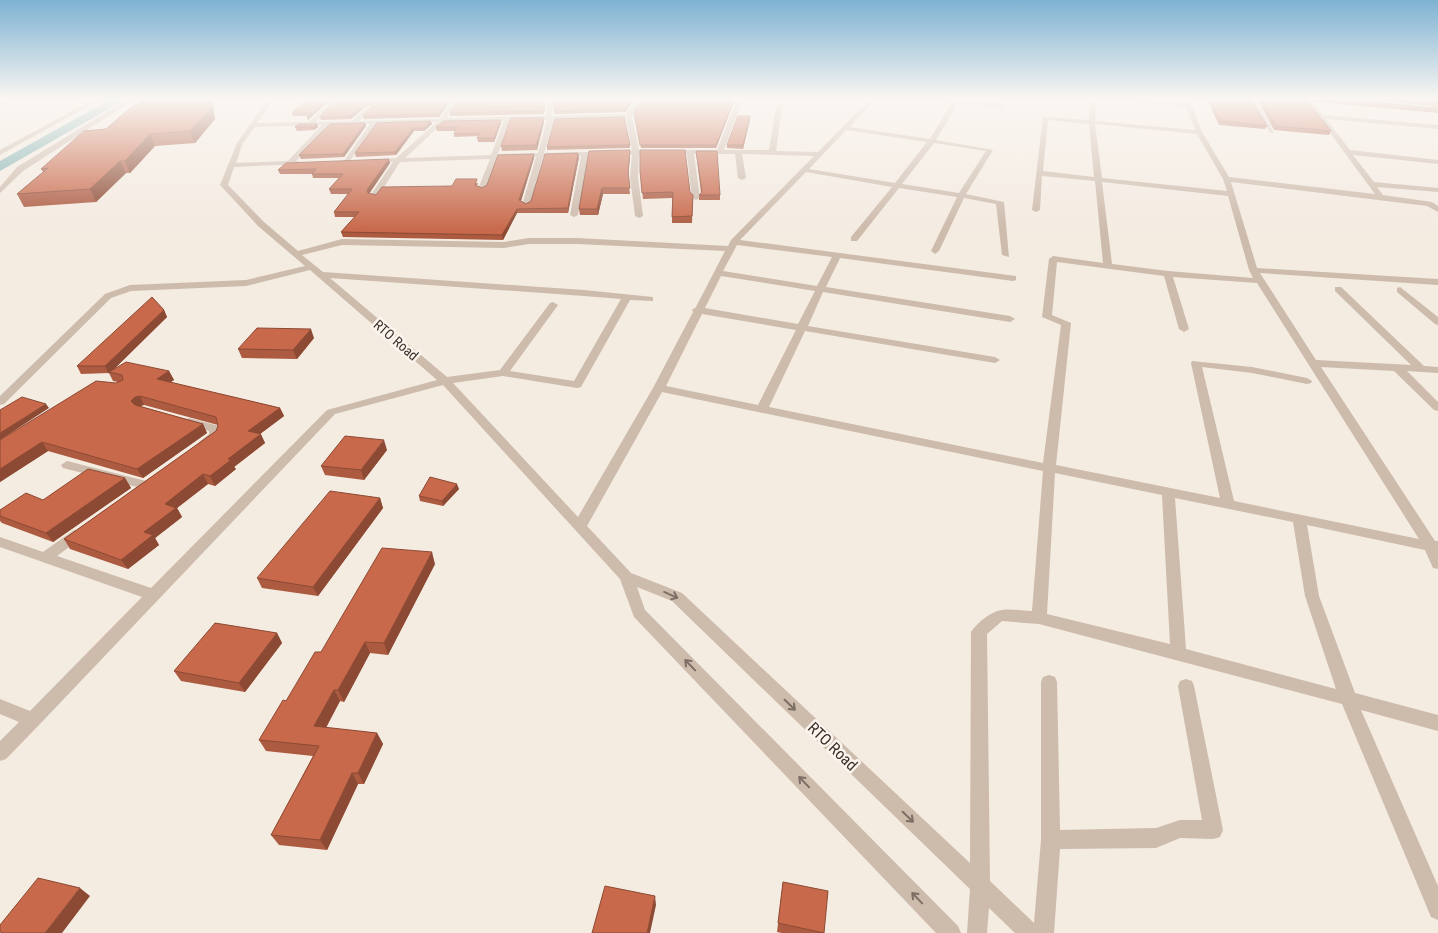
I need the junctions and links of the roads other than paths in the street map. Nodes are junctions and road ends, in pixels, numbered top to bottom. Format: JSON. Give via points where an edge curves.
{"nodes":[{"id":1,"x":19,"y":143,"type":"edge"},
{"id":2,"x":62,"y":143,"type":"edge"},
{"id":3,"x":240,"y":143,"type":"edge"},
{"id":4,"x":309,"y":143,"type":"edge"},
{"id":5,"x":361,"y":143,"type":"edge"},
{"id":6,"x":418,"y":143,"type":"edge"},
{"id":7,"x":499,"y":143,"type":"edge"},
{"id":8,"x":544,"y":143,"type":"edge"},
{"id":9,"x":634,"y":143,"type":"edge"},
{"id":10,"x":723,"y":143,"type":"edge"},
{"id":11,"x":773,"y":143,"type":"edge"},
{"id":12,"x":831,"y":143,"type":"edge"},
{"id":13,"x":931,"y":143,"type":"edge"},
{"id":14,"x":942,"y":143,"type":"edge"},
{"id":15,"x":1043,"y":143,"type":"edge"},
{"id":16,"x":1094,"y":143,"type":"edge"},
{"id":17,"x":1205,"y":143,"type":"edge"},
{"id":18,"x":1341,"y":143,"type":"edge"},
{"id":19,"x":720,"y":151,"type":"junction"},
{"id":20,"x":738,"y":151,"type":"junction"},
{"id":21,"x":636,"y":152,"type":"junction"},
{"id":22,"x":690,"y":152,"type":"junction"},
{"id":23,"x":772,"y":152,"type":"junction"},
{"id":24,"x":1348,"y":152,"type":"junction"},
{"id":25,"x":0,"y":153,"type":"edge"},
{"id":26,"x":586,"y":154,"type":"junction"},
{"id":27,"x":820,"y":154,"type":"junction"},
{"id":28,"x":541,"y":155,"type":"junction"},
{"id":29,"x":494,"y":157,"type":"junction"},
{"id":30,"x":398,"y":160,"type":"junction"},
{"id":31,"x":356,"y":161,"type":"edge"},
{"id":32,"x":364,"y":161,"type":"edge"},
{"id":33,"x":338,"y":162,"type":"edge"},
{"id":34,"x":347,"y":162,"type":"junction"},
{"id":35,"x":1438,"y":162,"type":"edge"},
{"id":36,"x":290,"y":163,"type":"junction"},
{"id":37,"x":309,"y":163,"type":"edge"},
{"id":38,"x":231,"y":165,"type":"junction"},
{"id":39,"x":804,"y":170,"type":"junction"},
{"id":40,"x":1040,"y":173,"type":"junction"},
{"id":41,"x":742,"y":178,"type":"dead end"},
{"id":42,"x":1227,"y":179,"type":"junction"},
{"id":43,"x":1099,"y":180,"type":"junction"},
{"id":44,"x":1371,"y":184,"type":"junction"},
{"id":45,"x":896,"y":185,"type":"junction"},
{"id":46,"x":482,"y":189,"type":"edge"},
{"id":47,"x":1438,"y":190,"type":"edge"},
{"id":48,"x":0,"y":191,"type":"edge"},
{"id":49,"x":1231,"y":194,"type":"junction"},
{"id":50,"x":374,"y":196,"type":"edge"},
{"id":51,"x":961,"y":196,"type":"junction"},
{"id":52,"x":1381,"y":197,"type":"junction"},
{"id":53,"x":696,"y":198,"type":"dead end"},
{"id":54,"x":526,"y":205,"type":"edge"},
{"id":55,"x":1036,"y":210,"type":"dead end"},
{"id":56,"x":1438,"y":210,"type":"edge"},
{"id":57,"x":574,"y":215,"type":"dead end"},
{"id":58,"x":639,"y":216,"type":"dead end"},
{"id":59,"x":854,"y":239,"type":"dead end"},
{"id":60,"x":732,"y":245,"type":"junction"},
{"id":61,"x":935,"y":251,"type":"dead end"},
{"id":62,"x":296,"y":254,"type":"junction"},
{"id":63,"x":838,"y":255,"type":"junction"},
{"id":64,"x":1006,"y":255,"type":"dead end"},
{"id":65,"x":1108,"y":266,"type":"junction"},
{"id":66,"x":311,"y":267,"type":"junction"},
{"id":67,"x":1253,"y":270,"type":"junction"},
{"id":68,"x":717,"y":274,"type":"junction"},
{"id":69,"x":1168,"y":274,"type":"junction"},
{"id":70,"x":321,"y":275,"type":"junction"},
{"id":71,"x":1013,"y":278,"type":"dead end"},
{"id":72,"x":1261,"y":281,"type":"junction"},
{"id":73,"x":1438,"y":282,"type":"edge"},
{"id":74,"x":1338,"y":289,"type":"dead end"},
{"id":75,"x":820,"y":290,"type":"junction"},
{"id":76,"x":1400,"y":290,"type":"dead end"},
{"id":77,"x":627,"y":297,"type":"junction"},
{"id":78,"x":650,"y":299,"type":"dead end"},
{"id":79,"x":553,"y":305,"type":"dead end"},
{"id":80,"x":697,"y":310,"type":"junction"},
{"id":81,"x":1010,"y":319,"type":"dead end"},
{"id":82,"x":1438,"y":322,"type":"edge"},
{"id":83,"x":802,"y":327,"type":"junction"},
{"id":84,"x":1184,"y":328,"type":"dead end"},
{"id":85,"x":995,"y":360,"type":"dead end"},
{"id":86,"x":1313,"y":363,"type":"junction"},
{"id":87,"x":1397,"y":368,"type":"junction"},
{"id":88,"x":1421,"y":369,"type":"junction"},
{"id":89,"x":1438,"y":370,"type":"edge"},
{"id":90,"x":503,"y":373,"type":"junction"},
{"id":91,"x":445,"y":381,"type":"junction"},
{"id":92,"x":1307,"y":381,"type":"dead end"},
{"id":93,"x":659,"y":388,"type":"junction"},
{"id":94,"x":0,"y":402,"type":"edge"},
{"id":95,"x":1438,"y":408,"type":"edge"},
{"id":96,"x":762,"y":409,"type":"junction"},
{"id":97,"x":179,"y":420,"type":"edge"},
{"id":98,"x":191,"y":452,"type":"edge"},
{"id":99,"x":67,"y":465,"type":"dead end"},
{"id":100,"x":1049,"y":468,"type":"junction"},
{"id":101,"x":1168,"y":492,"type":"junction"},
{"id":102,"x":130,"y":496,"type":"edge"},
{"id":103,"x":1228,"y":504,"type":"junction"},
{"id":104,"x":1299,"y":519,"type":"junction"},
{"id":105,"x":91,"y":524,"type":"edge"},
{"id":106,"x":579,"y":527,"type":"junction"},
{"id":107,"x":0,"y":542,"type":"edge"},
{"id":108,"x":1434,"y":546,"type":"edge"},
{"id":109,"x":44,"y":558,"type":"junction"},
{"id":110,"x":1438,"y":564,"type":"edge"},
{"id":111,"x":626,"y":577,"type":"junction"},
{"id":112,"x":153,"y":595,"type":"junction"},
{"id":113,"x":1038,"y":618,"type":"junction"},
{"id":114,"x":1178,"y":653,"type":"junction"},
{"id":115,"x":1049,"y":682,"type":"dead end"},
{"id":116,"x":1186,"y":686,"type":"dead end"},
{"id":117,"x":1348,"y":698,"type":"junction"},
{"id":118,"x":0,"y":706,"type":"edge"},
{"id":119,"x":33,"y":720,"type":"junction"},
{"id":120,"x":1438,"y":723,"type":"edge"},
{"id":121,"x":0,"y":754,"type":"edge"},
{"id":122,"x":1051,"y":840,"type":"junction"},
{"id":123,"x":980,"y":886,"type":"junction"},
{"id":124,"x":1438,"y":910,"type":"edge"},
{"id":125,"x":951,"y":933,"type":"edge"},
{"id":126,"x":977,"y":933,"type":"edge"},
{"id":127,"x":1030,"y":933,"type":"edge"},
{"id":128,"x":1044,"y":933,"type":"edge"}],
"edges":[{"from":1,"to":25,"type":"street"},
{"from":2,"to":48,"type":"street","via":[[20,169]]},
{"from":3,"to":38,"type":"street","name":"RTO Road"},
{"from":4,"to":36,"type":"street"},
{"from":5,"to":34,"type":"street"},
{"from":6,"to":30,"type":"street"},
{"from":7,"to":29,"type":"street"},
{"from":8,"to":28,"type":"street"},
{"from":9,"to":21,"type":"street"},
{"from":10,"to":19,"type":"street"},
{"from":11,"to":23,"type":"street"},
{"from":12,"to":27,"type":"street"},
{"from":13,"to":45,"type":"street"},
{"from":14,"to":51,"type":"street","via":[[990,150]]},
{"from":15,"to":40,"type":"street"},
{"from":16,"to":43,"type":"street"},
{"from":17,"to":42,"type":"street"},
{"from":18,"to":24,"type":"street"},
{"from":19,"to":20,"type":"street"},
{"from":19,"to":22,"type":"street"},
{"from":20,"to":23,"type":"street"},
{"from":20,"to":41,"type":"street"},
{"from":21,"to":22,"type":"street"},
{"from":21,"to":26,"type":"street"},
{"from":21,"to":58,"type":"street","via":[[634,177]]},
{"from":22,"to":53,"type":"street"},
{"from":23,"to":27,"type":"street"},
{"from":24,"to":35,"type":"street"},
{"from":24,"to":44,"type":"street"},
{"from":26,"to":28,"type":"street"},
{"from":26,"to":57,"type":"street"},
{"from":27,"to":39,"type":"street"},
{"from":28,"to":29,"type":"street"},
{"from":28,"to":54,"type":"street"},
{"from":29,"to":30,"type":"street"},
{"from":29,"to":46,"type":"street"},
{"from":30,"to":32,"type":"street"},
{"from":30,"to":50,"type":"street"},
{"from":31,"to":34,"type":"street"},
{"from":33,"to":34,"type":"street"},
{"from":36,"to":37,"type":"street"},
{"from":36,"to":38,"type":"street"},
{"from":38,"to":62,"type":"street","name":"RTO Road","via":[[224,185],[261,224]]},
{"from":39,"to":45,"type":"street"},
{"from":39,"to":60,"type":"street"},
{"from":40,"to":43,"type":"street"},
{"from":40,"to":55,"type":"street"},
{"from":42,"to":49,"type":"street"},
{"from":42,"to":52,"type":"street"},
{"from":43,"to":49,"type":"street"},
{"from":43,"to":65,"type":"street"},
{"from":44,"to":47,"type":"street"},
{"from":44,"to":52,"type":"street"},
{"from":45,"to":51,"type":"street"},
{"from":45,"to":59,"type":"street"},
{"from":49,"to":67,"type":"street"},
{"from":51,"to":61,"type":"street"},
{"from":51,"to":64,"type":"street","via":[[1000,202]]},
{"from":52,"to":56,"type":"street","via":[[1429,204]]},
{"from":60,"to":62,"type":"street","via":[[577,241],[529,241],[504,245],[342,242]]},
{"from":60,"to":63,"type":"street"},
{"from":60,"to":68,"type":"street"},
{"from":62,"to":66,"type":"street","name":"RTO Road"},
{"from":63,"to":71,"type":"street"},
{"from":63,"to":75,"type":"street"},
{"from":65,"to":69,"type":"street"},
{"from":65,"to":100,"type":"street","via":[[1053,259],[1047,317],[1066,322]]},
{"from":66,"to":70,"type":"street","name":"RTO Road"},
{"from":66,"to":94,"type":"street","via":[[246,283],[130,288],[108,296]]},
{"from":67,"to":72,"type":"street"},
{"from":67,"to":73,"type":"street"},
{"from":68,"to":75,"type":"street"},
{"from":68,"to":80,"type":"street"},
{"from":69,"to":72,"type":"street"},
{"from":69,"to":84,"type":"street"},
{"from":70,"to":77,"type":"street"},
{"from":70,"to":91,"type":"street","name":"RTO Road"},
{"from":72,"to":86,"type":"street"},
{"from":74,"to":88,"type":"street"},
{"from":75,"to":81,"type":"street"},
{"from":75,"to":83,"type":"street"},
{"from":76,"to":82,"type":"street"},
{"from":77,"to":78,"type":"street"},
{"from":77,"to":90,"type":"street","via":[[577,385]]},
{"from":79,"to":90,"type":"street"},
{"from":80,"to":83,"type":"street"},
{"from":80,"to":93,"type":"street"},
{"from":83,"to":85,"type":"street"},
{"from":83,"to":96,"type":"street"},
{"from":86,"to":87,"type":"street"},
{"from":86,"to":108,"type":"street"},
{"from":87,"to":88,"type":"street"},
{"from":87,"to":95,"type":"street"},
{"from":88,"to":89,"type":"street"},
{"from":90,"to":91,"type":"street"},
{"from":91,"to":106,"type":"street","name":"RTO Road"},
{"from":91,"to":112,"type":"street","via":[[331,412]]},
{"from":92,"to":103,"type":"street","via":[[1196,363]]},
{"from":93,"to":96,"type":"street"},
{"from":93,"to":106,"type":"street"},
{"from":96,"to":100,"type":"street"},
{"from":97,"to":98,"type":"street","via":[[215,429],[214,435]]},
{"from":99,"to":102,"type":"street","via":[[149,482]]},
{"from":100,"to":101,"type":"street"},
{"from":100,"to":113,"type":"street"},
{"from":101,"to":103,"type":"street"},
{"from":101,"to":114,"type":"street"},
{"from":103,"to":104,"type":"street"},
{"from":104,"to":108,"type":"street"},
{"from":104,"to":117,"type":"street","via":[[1312,596]]},
{"from":105,"to":109,"type":"street"},
{"from":106,"to":111,"type":"street","name":"RTO Road"},
{"from":107,"to":109,"type":"street"},
{"from":108,"to":110,"type":"street"},
{"from":109,"to":112,"type":"street"},
{"from":111,"to":123,"type":"street","name":"RTO Road","one_way":true,"via":[[678,597]]},
{"from":125,"to":111,"type":"street","name":"RTO Road","one_way":true,"via":[[639,613]]},
{"from":112,"to":119,"type":"street"},
{"from":113,"to":114,"type":"street"},
{"from":113,"to":123,"type":"street","via":[[999,615],[978,632]]},
{"from":114,"to":117,"type":"street"},
{"from":115,"to":122,"type":"street"},
{"from":116,"to":122,"type":"street","via":[[1213,830],[1180,829],[1156,838]]},
{"from":117,"to":120,"type":"street"},
{"from":117,"to":124,"type":"street"},
{"from":118,"to":119,"type":"street"},
{"from":119,"to":121,"type":"street"},
{"from":122,"to":128,"type":"street"},
{"from":123,"to":126,"type":"street"},
{"from":123,"to":127,"type":"street","name":"RTO Road"}]}
